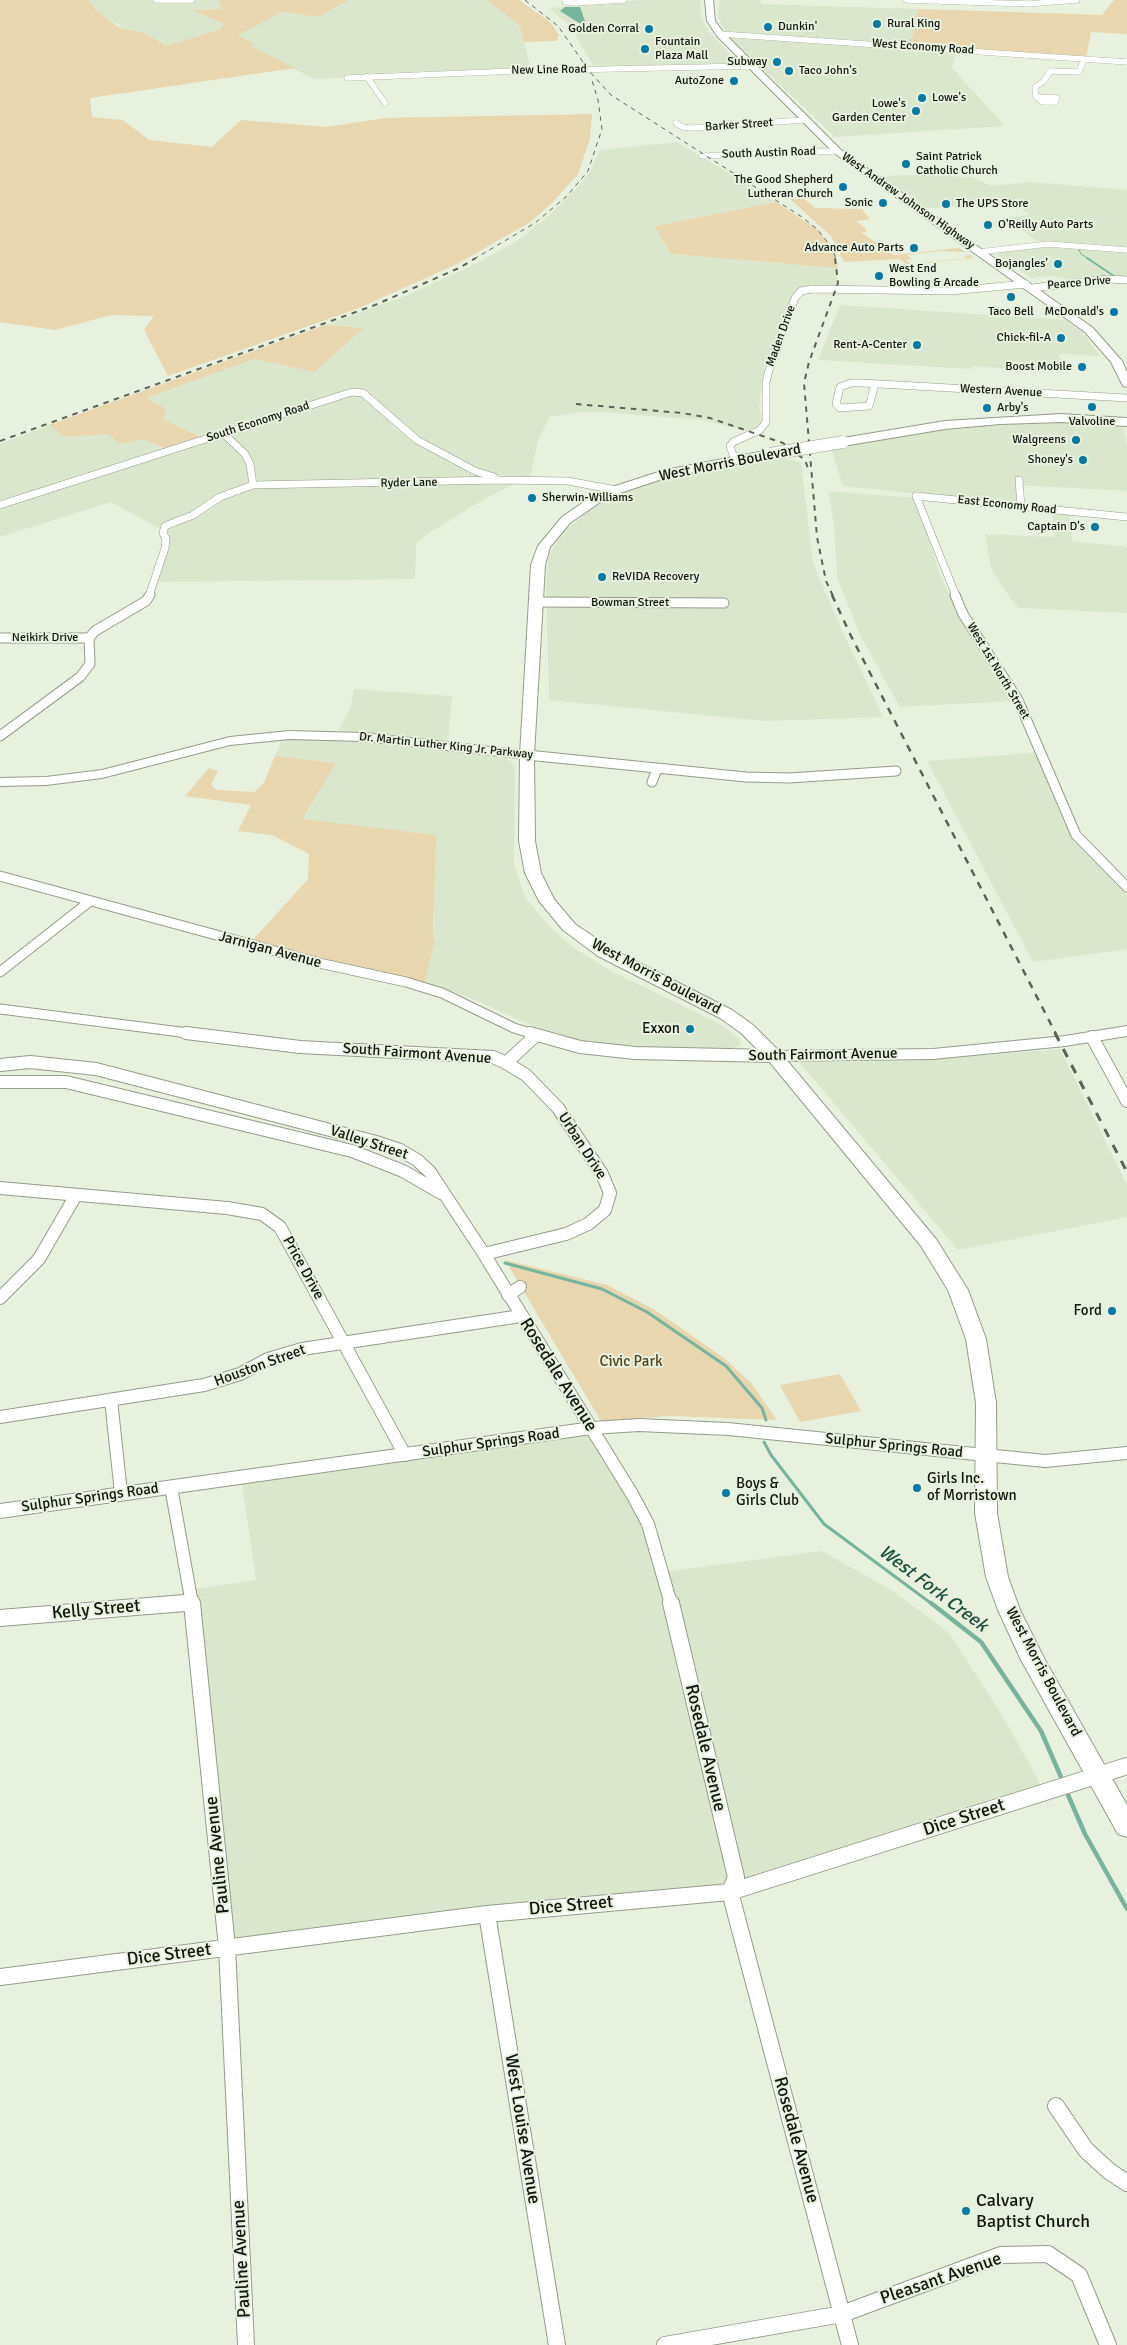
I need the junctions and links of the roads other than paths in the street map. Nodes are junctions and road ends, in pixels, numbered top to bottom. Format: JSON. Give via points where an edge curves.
{"nodes":[{"id":1,"x":156,"y":0,"type":"edge"},
{"id":2,"x":192,"y":0,"type":"edge"},
{"id":3,"x":565,"y":0,"type":"edge"},
{"id":4,"x":624,"y":0,"type":"edge"},
{"id":5,"x":710,"y":0,"type":"edge"},
{"id":6,"x":906,"y":0,"type":"edge"},
{"id":7,"x":1076,"y":0,"type":"edge"},
{"id":8,"x":720,"y":34,"type":"junction"},
{"id":9,"x":1084,"y":59,"type":"junction"},
{"id":10,"x":1127,"y":62,"type":"edge"},
{"id":11,"x":752,"y":66,"type":"junction"},
{"id":12,"x":367,"y":77,"type":"junction"},
{"id":13,"x":346,"y":78,"type":"dead end"},
{"id":14,"x":1036,"y":97,"type":"dead end"},
{"id":15,"x":385,"y":103,"type":"dead end"},
{"id":16,"x":804,"y":120,"type":"junction"},
{"id":17,"x":676,"y":123,"type":"dead end"},
{"id":18,"x":837,"y":151,"type":"junction"},
{"id":19,"x":702,"y":156,"type":"dead end"},
{"id":20,"x":1127,"y":250,"type":"edge"},
{"id":21,"x":979,"y":252,"type":"junction"},
{"id":22,"x":1127,"y":280,"type":"edge"},
{"id":23,"x":1029,"y":286,"type":"junction"},
{"id":24,"x":812,"y":288,"type":"joint"},
{"id":25,"x":875,"y":384,"type":"junction"},
{"id":26,"x":1127,"y":384,"type":"edge"},
{"id":27,"x":1127,"y":398,"type":"edge"},
{"id":28,"x":1127,"y":408,"type":"edge"},
{"id":29,"x":1087,"y":420,"type":"junction"},
{"id":30,"x":1127,"y":422,"type":"edge"},
{"id":31,"x":224,"y":434,"type":"junction"},
{"id":32,"x":740,"y":459,"type":"junction"},
{"id":33,"x":498,"y":480,"type":"junction"},
{"id":34,"x":1019,"y":480,"type":"dead end"},
{"id":35,"x":253,"y":485,"type":"junction"},
{"id":36,"x":616,"y":490,"type":"junction"},
{"id":37,"x":916,"y":496,"type":"joint"},
{"id":38,"x":0,"y":505,"type":"edge"},
{"id":39,"x":1020,"y":507,"type":"junction"},
{"id":40,"x":1127,"y":517,"type":"edge"},
{"id":41,"x":536,"y":602,"type":"junction"},
{"id":42,"x":724,"y":603,"type":"dead end"},
{"id":43,"x":0,"y":638,"type":"edge"},
{"id":44,"x":89,"y":638,"type":"junction"},
{"id":45,"x":0,"y":736,"type":"edge"},
{"id":46,"x":527,"y":755,"type":"junction"},
{"id":47,"x":657,"y":769,"type":"junction"},
{"id":48,"x":896,"y":771,"type":"dead end"},
{"id":49,"x":0,"y":782,"type":"edge"},
{"id":50,"x":652,"y":782,"type":"dead end"},
{"id":51,"x":0,"y":876,"type":"edge"},
{"id":52,"x":1127,"y":887,"type":"edge"},
{"id":53,"x":90,"y":902,"type":"junction"},
{"id":54,"x":0,"y":972,"type":"edge"},
{"id":55,"x":0,"y":1009,"type":"edge"},
{"id":56,"x":1127,"y":1031,"type":"edge"},
{"id":57,"x":535,"y":1036,"type":"junction"},
{"id":58,"x":1092,"y":1037,"type":"junction"},
{"id":59,"x":774,"y":1056,"type":"junction"},
{"id":60,"x":506,"y":1063,"type":"junction"},
{"id":61,"x":0,"y":1065,"type":"edge"},
{"id":62,"x":0,"y":1082,"type":"edge"},
{"id":63,"x":1127,"y":1101,"type":"edge"},
{"id":64,"x":0,"y":1188,"type":"edge"},
{"id":65,"x":76,"y":1196,"type":"junction"},
{"id":66,"x":445,"y":1196,"type":"junction"},
{"id":67,"x":484,"y":1254,"type":"junction"},
{"id":68,"x":0,"y":1298,"type":"edge"},
{"id":69,"x":521,"y":1316,"type":"junction"},
{"id":70,"x":343,"y":1342,"type":"junction"},
{"id":71,"x":111,"y":1400,"type":"junction"},
{"id":72,"x":0,"y":1417,"type":"edge"},
{"id":73,"x":592,"y":1428,"type":"junction"},
{"id":74,"x":1127,"y":1453,"type":"edge"},
{"id":75,"x":405,"y":1455,"type":"junction"},
{"id":76,"x":985,"y":1455,"type":"junction"},
{"id":77,"x":171,"y":1487,"type":"junction"},
{"id":78,"x":121,"y":1493,"type":"junction"},
{"id":79,"x":0,"y":1511,"type":"edge"},
{"id":80,"x":192,"y":1602,"type":"junction"},
{"id":81,"x":0,"y":1618,"type":"edge"},
{"id":82,"x":1127,"y":1766,"type":"edge"},
{"id":83,"x":1098,"y":1774,"type":"junction"},
{"id":84,"x":1127,"y":1827,"type":"edge"},
{"id":85,"x":730,"y":1892,"type":"junction"},
{"id":86,"x":487,"y":1914,"type":"junction"},
{"id":87,"x":227,"y":1947,"type":"junction"},
{"id":88,"x":0,"y":1977,"type":"edge"},
{"id":89,"x":1056,"y":2106,"type":"dead end"},
{"id":90,"x":1127,"y":2183,"type":"edge"},
{"id":91,"x":842,"y":2314,"type":"junction"},
{"id":92,"x":246,"y":2345,"type":"edge"},
{"id":93,"x":557,"y":2345,"type":"edge"},
{"id":94,"x":665,"y":2345,"type":"edge"},
{"id":95,"x":850,"y":2345,"type":"edge"},
{"id":96,"x":1108,"y":2345,"type":"edge"}],
"edges":[{"from":1,"to":2,"type":"street"},
{"from":3,"to":4,"type":"street","via":[[575,3]]},
{"from":5,"to":8,"type":"main road","name":"West Andrew Johnson Highway","via":[[711,21]]},
{"from":6,"to":7,"type":"street","via":[[1028,4]]},
{"from":8,"to":9,"type":"street","name":"West Economy Road"},
{"from":8,"to":11,"type":"main road","name":"West Andrew Johnson Highway"},
{"from":9,"to":10,"type":"street","name":"West Economy Road"},
{"from":9,"to":14,"type":"street","via":[[1079,72],[1049,71],[1044,82],[1035,88]]},
{"from":11,"to":12,"type":"street","name":"New Line Road"},
{"from":11,"to":16,"type":"main road","name":"West Andrew Johnson Highway"},
{"from":12,"to":13,"type":"street","name":"New Line Road"},
{"from":12,"to":15,"type":"street"},
{"from":16,"to":17,"type":"street","name":"Barker Street","via":[[692,128],[682,128]]},
{"from":16,"to":18,"type":"main road","name":"West Andrew Johnson Highway"},
{"from":18,"to":19,"type":"street","name":"South Austin Road"},
{"from":18,"to":21,"type":"main road","name":"West Andrew Johnson Highway"},
{"from":20,"to":21,"type":"street","via":[[1048,244]]},
{"from":21,"to":23,"type":"main road","name":"West Andrew Johnson Highway"},
{"from":22,"to":23,"type":"street","name":"Pearce Drive"},
{"from":23,"to":24,"type":"street","name":"Pearce Drive","via":[[952,291]]},
{"from":23,"to":26,"type":"main road","name":"West Andrew Johnson Highway","via":[[1102,342]]},
{"from":24,"to":32,"type":"street","name":"Maden Drive","via":[[801,291],[795,298],[770,362],[766,382],[766,422],[760,430],[730,446]]},
{"from":25,"to":25,"type":"street","name":"Western Avenue","via":[[866,408],[840,408],[836,404],[843,385]]},
{"from":25,"to":27,"type":"street","name":"Western Avenue"},
{"from":28,"to":29,"type":"main road","via":[[1111,416]]},
{"from":29,"to":30,"type":"main road","name":"West Morris Boulevard"},
{"from":29,"to":32,"type":"main road","name":"West Morris Boulevard","bridge":true,"via":[[1000,420],[945,425]]},
{"from":31,"to":33,"type":"street","name":"South Economy Road","via":[[358,392],[417,440]]},
{"from":31,"to":35,"type":"street","via":[[245,454]]},
{"from":31,"to":38,"type":"street","name":"South Economy Road"},
{"from":32,"to":36,"type":"main road","name":"West Morris Boulevard","via":[[665,474]]},
{"from":33,"to":35,"type":"street","name":"Ryder Lane"},
{"from":33,"to":36,"type":"street","name":"Ryder Lane","via":[[568,481]]},
{"from":34,"to":39,"type":"street"},
{"from":35,"to":44,"type":"street","name":"Ryder Lane","via":[[220,497],[193,515],[164,526],[165,548],[154,589],[146,601],[104,624]]},
{"from":36,"to":41,"type":"main road","name":"West Morris Boulevard","via":[[574,513],[552,534],[540,554]]},
{"from":37,"to":39,"type":"street","name":"East Economy Road"},
{"from":37,"to":52,"type":"street","name":"West 1st North Street","via":[[963,614],[1018,700],[1076,835]]},
{"from":39,"to":40,"type":"street","name":"East Economy Road"},
{"from":41,"to":42,"type":"street","name":"Bowman Street"},
{"from":41,"to":46,"type":"main road","name":"West Morris Boulevard"},
{"from":43,"to":44,"type":"street","name":"Neikirk Drive"},
{"from":44,"to":45,"type":"street","via":[[90,664],[80,677]]},
{"from":46,"to":47,"type":"street","name":"Dr. Martin Luther King Jr. Parkway"},
{"from":46,"to":49,"type":"street","name":"Dr. Martin Luther King Jr. Parkway","via":[[364,736],[289,734],[230,741],[102,774],[46,781]]},
{"from":46,"to":59,"type":"main road","name":"West Morris Boulevard","via":[[527,841],[533,873],[547,901],[568,927],[604,952],[726,1014],[747,1029]]},
{"from":47,"to":48,"type":"street","name":"Dr. Martin Luther King Jr. Parkway","via":[[774,777]]},
{"from":47,"to":50,"type":"street"},
{"from":51,"to":53,"type":"street","name":"Jarnigan Avenue"},
{"from":53,"to":54,"type":"street"},
{"from":53,"to":57,"type":"street","name":"Jarnigan Avenue","via":[[319,963],[406,982],[442,993]]},
{"from":55,"to":60,"type":"street","name":"South Fairmont Avenue","via":[[300,1047],[468,1055],[493,1057]]},
{"from":56,"to":58,"type":"street","name":"South Fairmont Avenue"},
{"from":57,"to":59,"type":"street","name":"South Fairmont Avenue","via":[[580,1047],[635,1053]]},
{"from":57,"to":60,"type":"street","name":"South Fairmont Avenue"},
{"from":58,"to":59,"type":"street","name":"South Fairmont Avenue","via":[[933,1054]]},
{"from":58,"to":63,"type":"street"},
{"from":59,"to":76,"type":"main road","name":"West Morris Boulevard","via":[[929,1243],[958,1290],[976,1339],[979,1357],[986,1404]]},
{"from":60,"to":67,"type":"street","name":"Urban Drive","via":[[526,1075],[558,1108],[602,1174],[610,1193],[605,1210],[588,1224],[566,1234]]},
{"from":61,"to":66,"type":"street","name":"Valley Street","via":[[30,1062],[96,1069],[376,1142],[417,1160],[430,1172]]},
{"from":62,"to":66,"type":"street","name":"Valley Street","via":[[66,1082],[93,1087],[352,1151],[403,1171]]},
{"from":64,"to":65,"type":"street","name":"Price Drive"},
{"from":65,"to":68,"type":"street","via":[[39,1259]]},
{"from":65,"to":70,"type":"street","name":"Price Drive","via":[[227,1208],[262,1214],[280,1227]]},
{"from":66,"to":67,"type":"street","name":"Rosedale Avenue"},
{"from":67,"to":69,"type":"street","name":"Rosedale Avenue","via":[[514,1291]]},
{"from":69,"to":70,"type":"street","name":"Houston Street"},
{"from":69,"to":73,"type":"street","name":"Rosedale Avenue"},
{"from":70,"to":71,"type":"street","name":"Houston Street","via":[[268,1359],[240,1374],[204,1385]]},
{"from":70,"to":75,"type":"street","name":"Price Drive"},
{"from":71,"to":72,"type":"street","name":"Houston Street"},
{"from":71,"to":78,"type":"street"},
{"from":73,"to":75,"type":"street","name":"Sulphur Springs Road"},
{"from":73,"to":76,"type":"street","name":"Sulphur Springs Road","via":[[691,1426]]},
{"from":73,"to":85,"type":"street","name":"Rosedale Avenue","via":[[648,1524],[670,1598],[736,1877]]},
{"from":74,"to":76,"type":"street","via":[[1045,1461]]},
{"from":75,"to":77,"type":"street","name":"Sulphur Springs Road"},
{"from":76,"to":83,"type":"main road","name":"West Morris Boulevard","via":[[986,1513],[997,1577],[1029,1652]]},
{"from":77,"to":78,"type":"street","name":"Sulphur Springs Road"},
{"from":77,"to":80,"type":"street","name":"Pauline Avenue"},
{"from":78,"to":79,"type":"street","name":"Sulphur Springs Road"},
{"from":80,"to":81,"type":"street","name":"Kelly Street"},
{"from":80,"to":87,"type":"street","name":"Pauline Avenue"},
{"from":82,"to":83,"type":"street","name":"Dice Street"},
{"from":83,"to":84,"type":"main road","name":"West Morris Boulevard"},
{"from":83,"to":85,"type":"street","name":"Dice Street"},
{"from":85,"to":86,"type":"street","name":"Dice Street"},
{"from":85,"to":91,"type":"street","name":"Rosedale Avenue"},
{"from":86,"to":87,"type":"street","name":"Dice Street"},
{"from":86,"to":93,"type":"street","name":"West Louise Avenue"},
{"from":87,"to":88,"type":"street","name":"Dice Street"},
{"from":87,"to":92,"type":"street","name":"Pauline Avenue"},
{"from":89,"to":90,"type":"street","via":[[1086,2150]]},
{"from":91,"to":94,"type":"street","name":"Pleasant Avenue"},
{"from":91,"to":95,"type":"street","name":"Rosedale Avenue"},
{"from":91,"to":96,"type":"street","name":"Pleasant Avenue","via":[[1001,2255],[1048,2254],[1080,2275]]}]}
